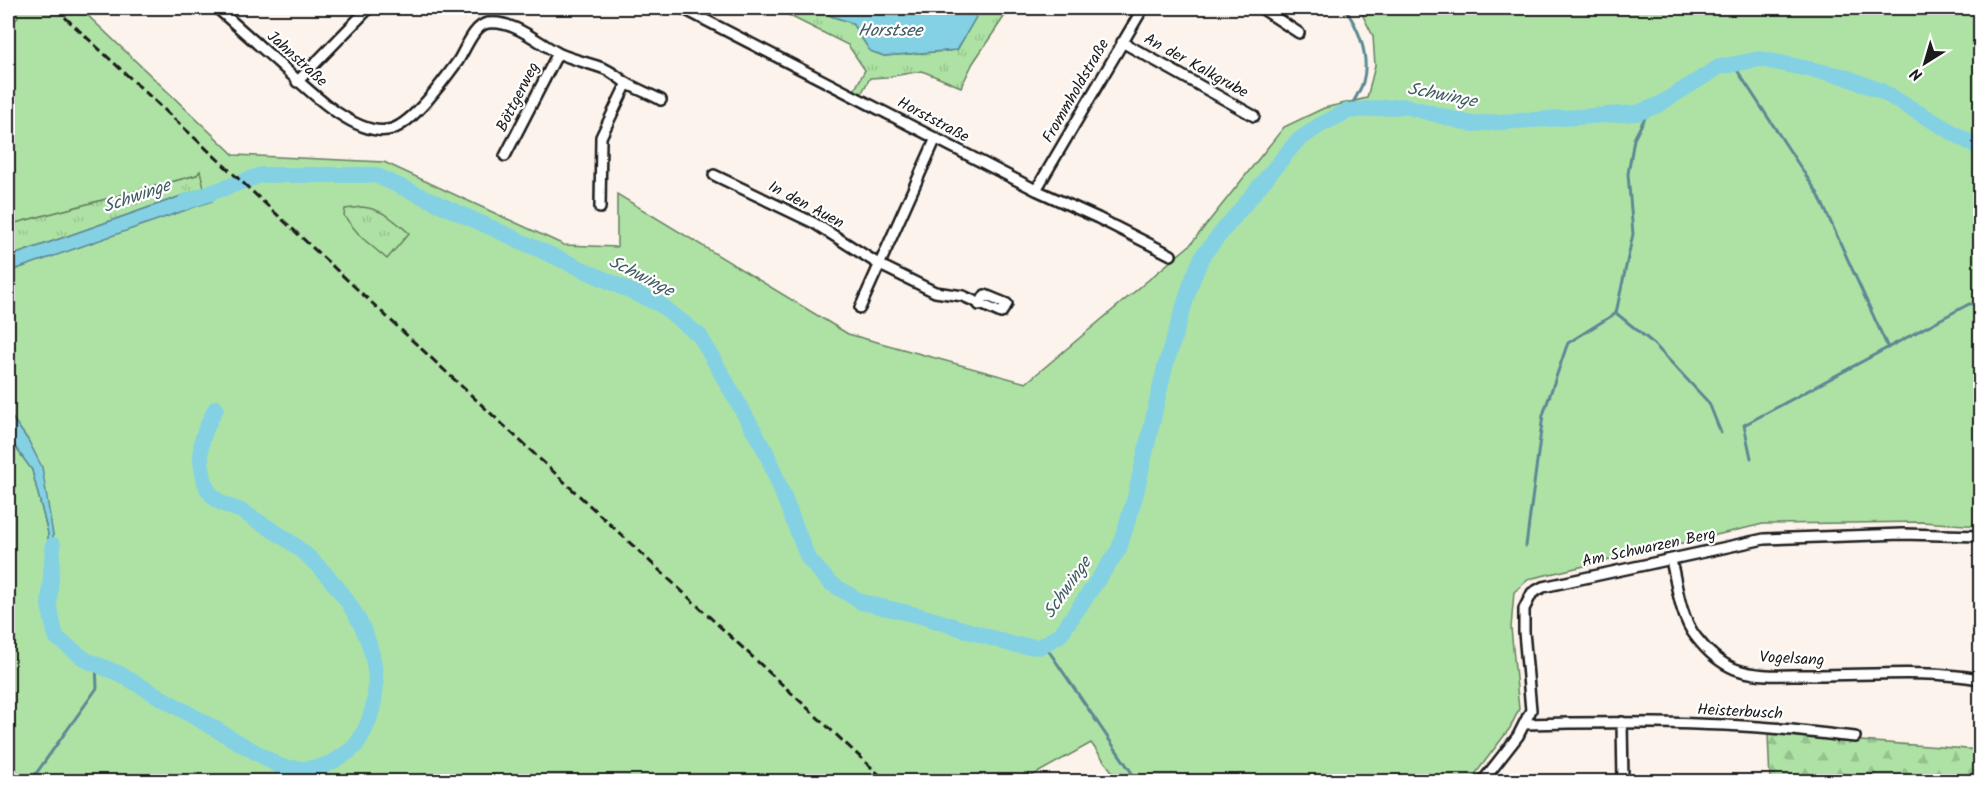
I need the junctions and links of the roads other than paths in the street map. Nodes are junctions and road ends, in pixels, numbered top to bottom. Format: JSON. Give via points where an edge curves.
{"nodes":[{"id":1,"x":217,"y":8,"type":"edge"},
{"id":2,"x":369,"y":8,"type":"edge"},
{"id":3,"x":682,"y":8,"type":"edge"},
{"id":4,"x":1143,"y":8,"type":"edge"},
{"id":5,"x":1261,"y":8,"type":"edge"},
{"id":6,"x":1299,"y":33,"type":"dead end"},
{"id":7,"x":1122,"y":42,"type":"junction"},
{"id":8,"x":558,"y":52,"type":"junction"},
{"id":9,"x":297,"y":81,"type":"junction"},
{"id":10,"x":627,"y":83,"type":"junction"},
{"id":11,"x":661,"y":100,"type":"dead end"},
{"id":12,"x":1254,"y":116,"type":"dead end"},
{"id":13,"x":936,"y":138,"type":"junction"},
{"id":14,"x":505,"y":156,"type":"dead end"},
{"id":15,"x":714,"y":175,"type":"dead end"},
{"id":16,"x":1036,"y":190,"type":"junction"},
{"id":17,"x":600,"y":208,"type":"dead end"},
{"id":18,"x":1171,"y":255,"type":"dead end"},
{"id":19,"x":880,"y":265,"type":"junction"},
{"id":20,"x":979,"y":305,"type":"dead end"},
{"id":21,"x":860,"y":308,"type":"dead end"},
{"id":22,"x":1980,"y":536,"type":"edge"},
{"id":23,"x":1671,"y":560,"type":"junction"},
{"id":24,"x":1980,"y":679,"type":"edge"},
{"id":25,"x":1622,"y":722,"type":"junction"},
{"id":26,"x":1525,"y":724,"type":"junction"},
{"id":27,"x":1855,"y":737,"type":"dead end"},
{"id":28,"x":1482,"y":782,"type":"edge"},
{"id":29,"x":1623,"y":782,"type":"edge"}],
"edges":[{"from":1,"to":9,"type":"street","name":"Jahnstraße"},
{"from":2,"to":9,"type":"street"},
{"from":3,"to":13,"type":"street","name":"Horststraße"},
{"from":4,"to":7,"type":"street","name":"Frommholdstraße"},
{"from":5,"to":6,"type":"street"},
{"from":7,"to":12,"type":"street","name":"An der Kalkgrube"},
{"from":7,"to":16,"type":"street","name":"Frommholdstraße"},
{"from":8,"to":9,"type":"street","name":"Jahnstraße","via":[[501,23],[485,24],[478,28],[424,104],[391,129],[368,128],[330,109]]},
{"from":8,"to":10,"type":"street","name":"Jahnstraße","via":[[607,70]]},
{"from":8,"to":14,"type":"street","name":"Böttgerweg"},
{"from":10,"to":11,"type":"street","name":"Jahnstraße"},
{"from":10,"to":17,"type":"street","via":[[601,136]]},
{"from":13,"to":16,"type":"street","name":"Horststraße"},
{"from":13,"to":19,"type":"street"},
{"from":15,"to":19,"type":"street","name":"In den Auen","via":[[814,223]]},
{"from":16,"to":18,"type":"street","name":"Horststraße"},
{"from":19,"to":20,"type":"street","name":"In den Auen","via":[[935,292],[963,296]]},
{"from":19,"to":21,"type":"street"},
{"from":22,"to":23,"type":"street","name":"Am Schwarzen Berg","via":[[1902,534],[1764,539]]},
{"from":23,"to":24,"type":"street","name":"Vogelsang","via":[[1684,612],[1695,636],[1711,654],[1735,669],[1764,675],[1940,673]]},
{"from":23,"to":26,"type":"street","name":"Am Schwarzen Berg","via":[[1543,587],[1532,593],[1524,609],[1531,710]]},
{"from":25,"to":26,"type":"street","name":"Heisterbusch"},
{"from":25,"to":27,"type":"street","name":"Heisterbusch","via":[[1762,727]]},
{"from":25,"to":29,"type":"street"},
{"from":26,"to":28,"type":"street","name":"Am Schwarzen Berg"}]}
